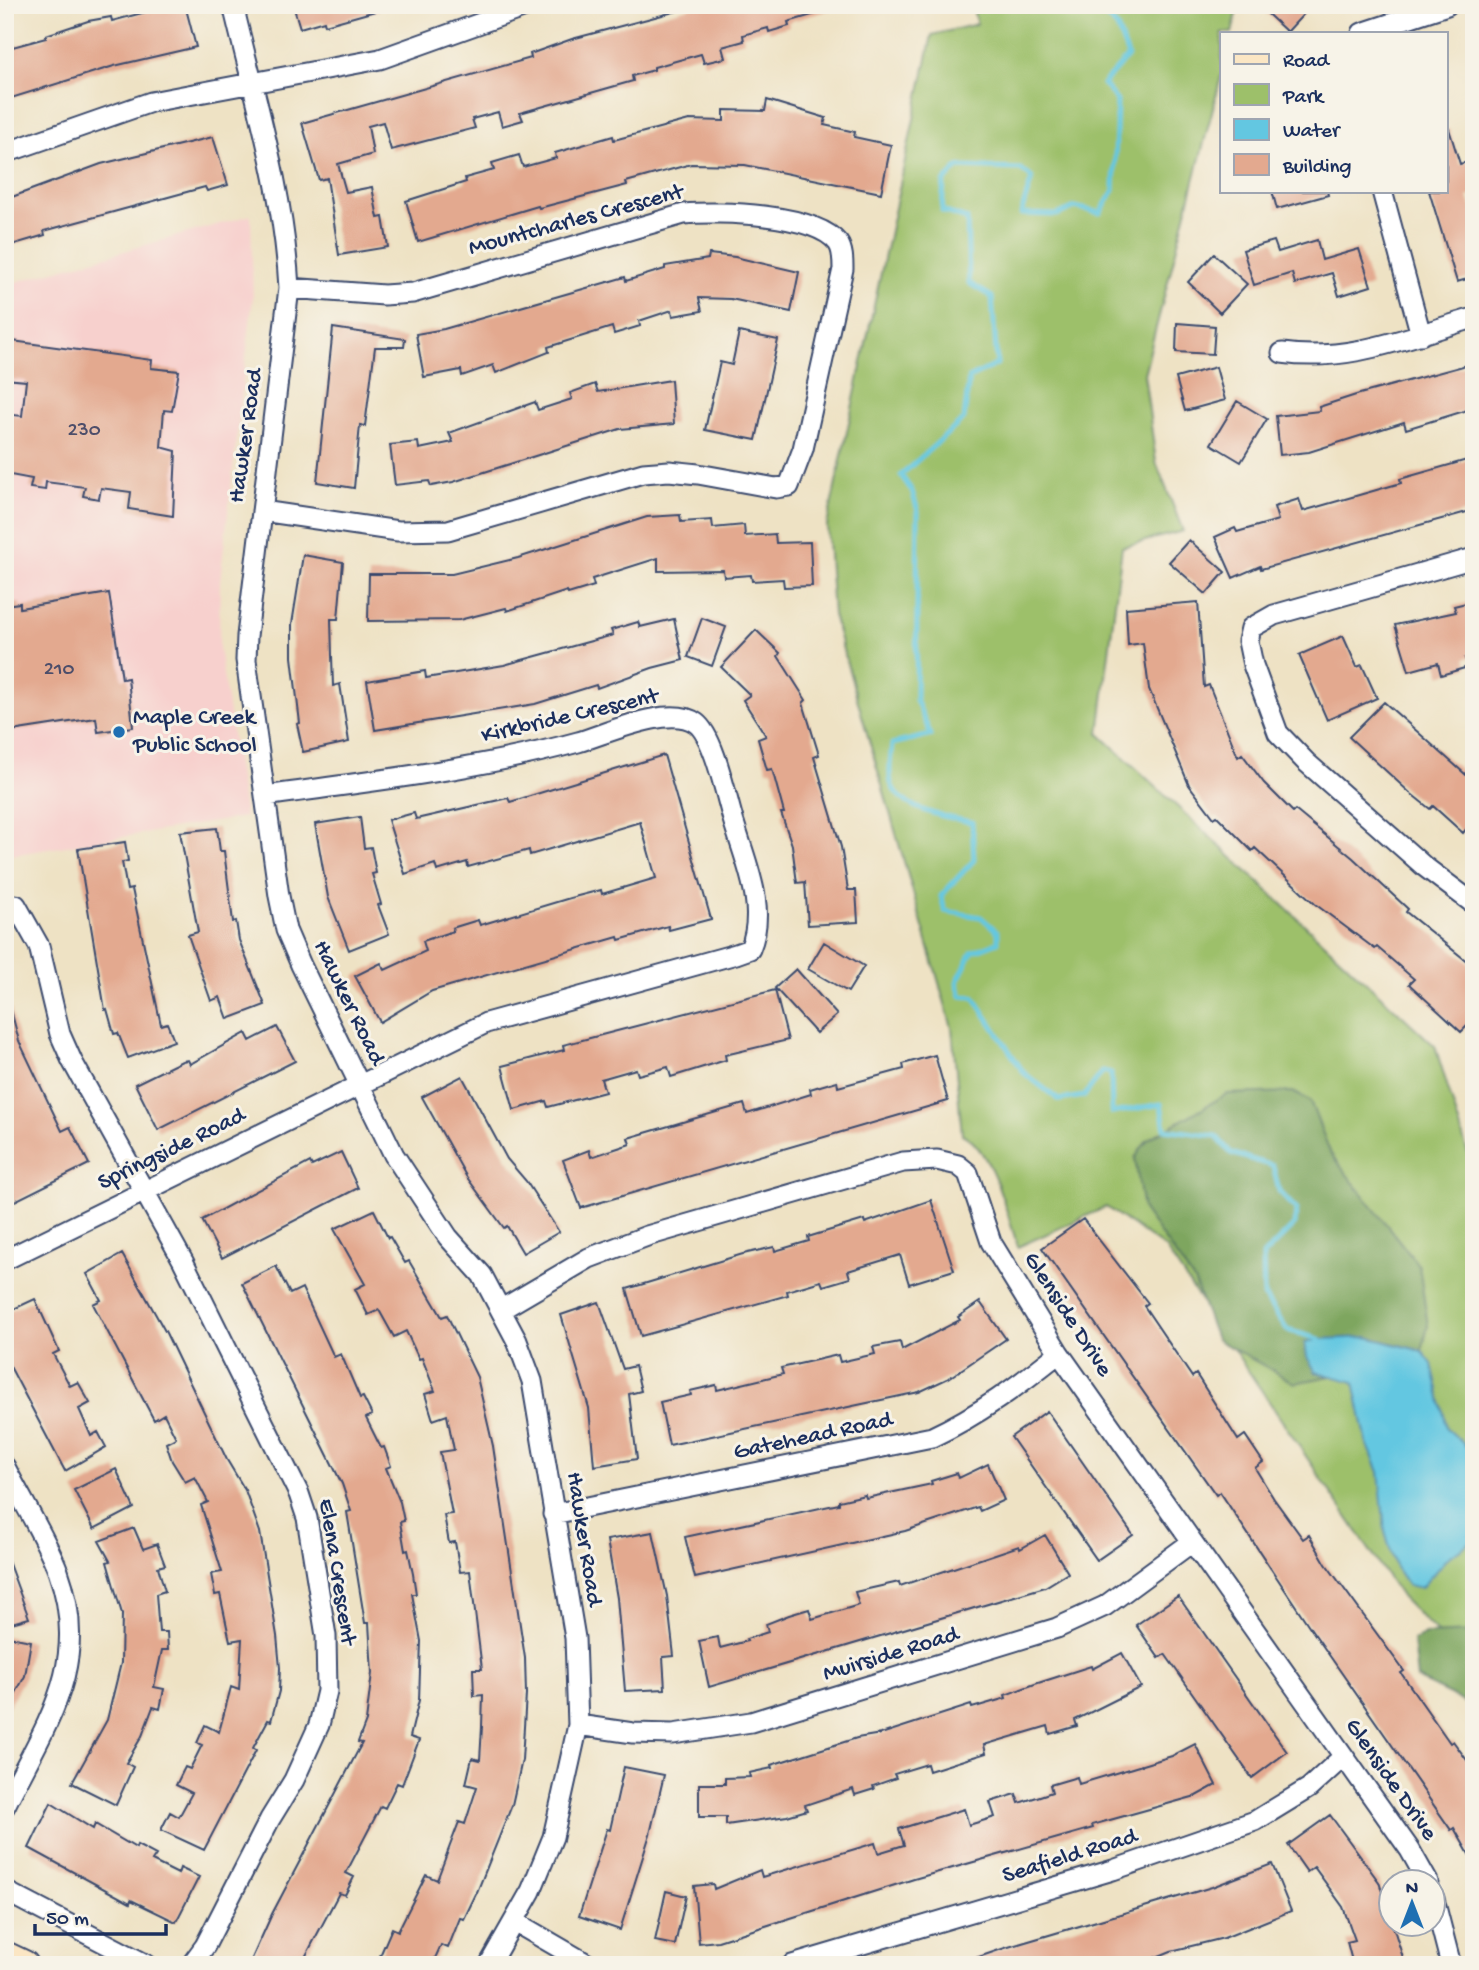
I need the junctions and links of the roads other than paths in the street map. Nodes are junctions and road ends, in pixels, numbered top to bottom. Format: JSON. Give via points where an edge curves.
{"nodes":[{"id":1,"x":233,"y":5,"type":"edge"},
{"id":2,"x":531,"y":5,"type":"edge"},
{"id":3,"x":1447,"y":5,"type":"edge"},
{"id":4,"x":1365,"y":32,"type":"edge"},
{"id":5,"x":251,"y":83,"type":"junction"},
{"id":6,"x":5,"y":152,"type":"edge"},
{"id":7,"x":1382,"y":192,"type":"edge"},
{"id":8,"x":289,"y":288,"type":"junction"},
{"id":9,"x":1474,"y":318,"type":"edge"},
{"id":10,"x":1421,"y":335,"type":"junction"},
{"id":11,"x":1282,"y":353,"type":"dead end"},
{"id":12,"x":262,"y":511,"type":"junction"},
{"id":13,"x":1474,"y":558,"type":"edge"},
{"id":14,"x":265,"y":796,"type":"junction"},
{"id":15,"x":1470,"y":893,"type":"edge"},
{"id":16,"x":16,"y":905,"type":"dead end"},
{"id":17,"x":359,"y":1084,"type":"junction"},
{"id":18,"x":145,"y":1190,"type":"junction"},
{"id":19,"x":5,"y":1260,"type":"edge"},
{"id":20,"x":502,"y":1309,"type":"junction"},
{"id":21,"x":1059,"y":1353,"type":"junction"},
{"id":22,"x":5,"y":1467,"type":"edge"},
{"id":23,"x":553,"y":1514,"type":"junction"},
{"id":24,"x":1192,"y":1542,"type":"junction"},
{"id":25,"x":578,"y":1725,"type":"junction"},
{"id":26,"x":1343,"y":1757,"type":"junction"},
{"id":27,"x":5,"y":1806,"type":"edge"},
{"id":28,"x":1420,"y":1868,"type":"edge"},
{"id":29,"x":5,"y":1891,"type":"edge"},
{"id":30,"x":515,"y":1922,"type":"junction"},
{"id":31,"x":1444,"y":1938,"type":"edge"},
{"id":32,"x":5,"y":1956,"type":"edge"},
{"id":33,"x":24,"y":1965,"type":"edge"},
{"id":34,"x":147,"y":1965,"type":"edge"},
{"id":35,"x":191,"y":1965,"type":"edge"},
{"id":36,"x":489,"y":1965,"type":"edge"},
{"id":37,"x":589,"y":1965,"type":"edge"},
{"id":38,"x":792,"y":1965,"type":"edge"},
{"id":39,"x":1451,"y":1965,"type":"edge"}],
"edges":[{"from":1,"to":5,"type":"street","name":"Hawker Road"},
{"from":2,"to":5,"type":"street","via":[[380,59]]},
{"from":3,"to":4,"type":"street"},
{"from":5,"to":6,"type":"street","via":[[151,103]]},
{"from":5,"to":8,"type":"street","name":"Hawker Road","via":[[280,210]]},
{"from":7,"to":10,"type":"street"},
{"from":8,"to":12,"type":"street","name":"Hawker Road"},
{"from":8,"to":12,"type":"street","name":"Mountcharles Crescent","via":[[413,293],[684,214],[713,212],[742,212],[815,227],[838,243],[843,256],[803,450],[789,486],[776,488],[669,471],[643,473],[469,525],[421,532]]},
{"from":9,"to":10,"type":"street"},
{"from":10,"to":11,"type":"street","via":[[1332,357]]},
{"from":12,"to":14,"type":"street","name":"Hawker Road","via":[[246,660]]},
{"from":13,"to":15,"type":"street","via":[[1268,618],[1251,628],[1248,641],[1260,691],[1278,733],[1425,867]]},
{"from":14,"to":17,"type":"street","name":"Hawker Road","via":[[286,930]]},
{"from":14,"to":17,"type":"street","name":"Kirkbride Crescent","via":[[543,751],[667,717],[696,723],[713,757],[756,902],[758,923],[750,949],[486,1023]]},
{"from":16,"to":18,"type":"street","name":"Elena Crescent","via":[[39,946],[72,1060]]},
{"from":17,"to":18,"type":"street","name":"Springside Road"},
{"from":17,"to":20,"type":"street","name":"Hawker Road","via":[[394,1155]]},
{"from":18,"to":19,"type":"street","name":"Springside Road"},
{"from":18,"to":35,"type":"street","name":"Elena Crescent","via":[[299,1494],[326,1636],[327,1691],[319,1725],[294,1780]]},
{"from":20,"to":21,"type":"street","name":"Glenside Drive","via":[[589,1258],[647,1236],[903,1162],[937,1160],[958,1165],[968,1173],[990,1242]]},
{"from":20,"to":23,"type":"street","name":"Hawker Road","via":[[532,1381]]},
{"from":21,"to":23,"type":"street","name":"Gatehead Road","via":[[964,1422],[932,1437]]},
{"from":21,"to":24,"type":"street","name":"Glenside Drive"},
{"from":22,"to":27,"type":"street","via":[[57,1569],[71,1645],[53,1709]]},
{"from":23,"to":25,"type":"street","name":"Hawker Road","via":[[575,1638]]},
{"from":24,"to":25,"type":"street","name":"Muirside Road","via":[[1105,1606],[999,1648],[764,1718],[673,1734]]},
{"from":24,"to":26,"type":"street","name":"Glenside Drive"},
{"from":25,"to":30,"type":"street","name":"Hawker Road","via":[[553,1837]]},
{"from":26,"to":28,"type":"street","name":"Glenside Drive"},
{"from":26,"to":38,"type":"street","name":"Seafield Road","via":[[1308,1787],[1255,1821],[1113,1871]]},
{"from":29,"to":34,"type":"street"},
{"from":30,"to":36,"type":"street","name":"Hawker Road"},
{"from":30,"to":37,"type":"street"},
{"from":31,"to":39,"type":"street"},
{"from":32,"to":33,"type":"street"}]}
